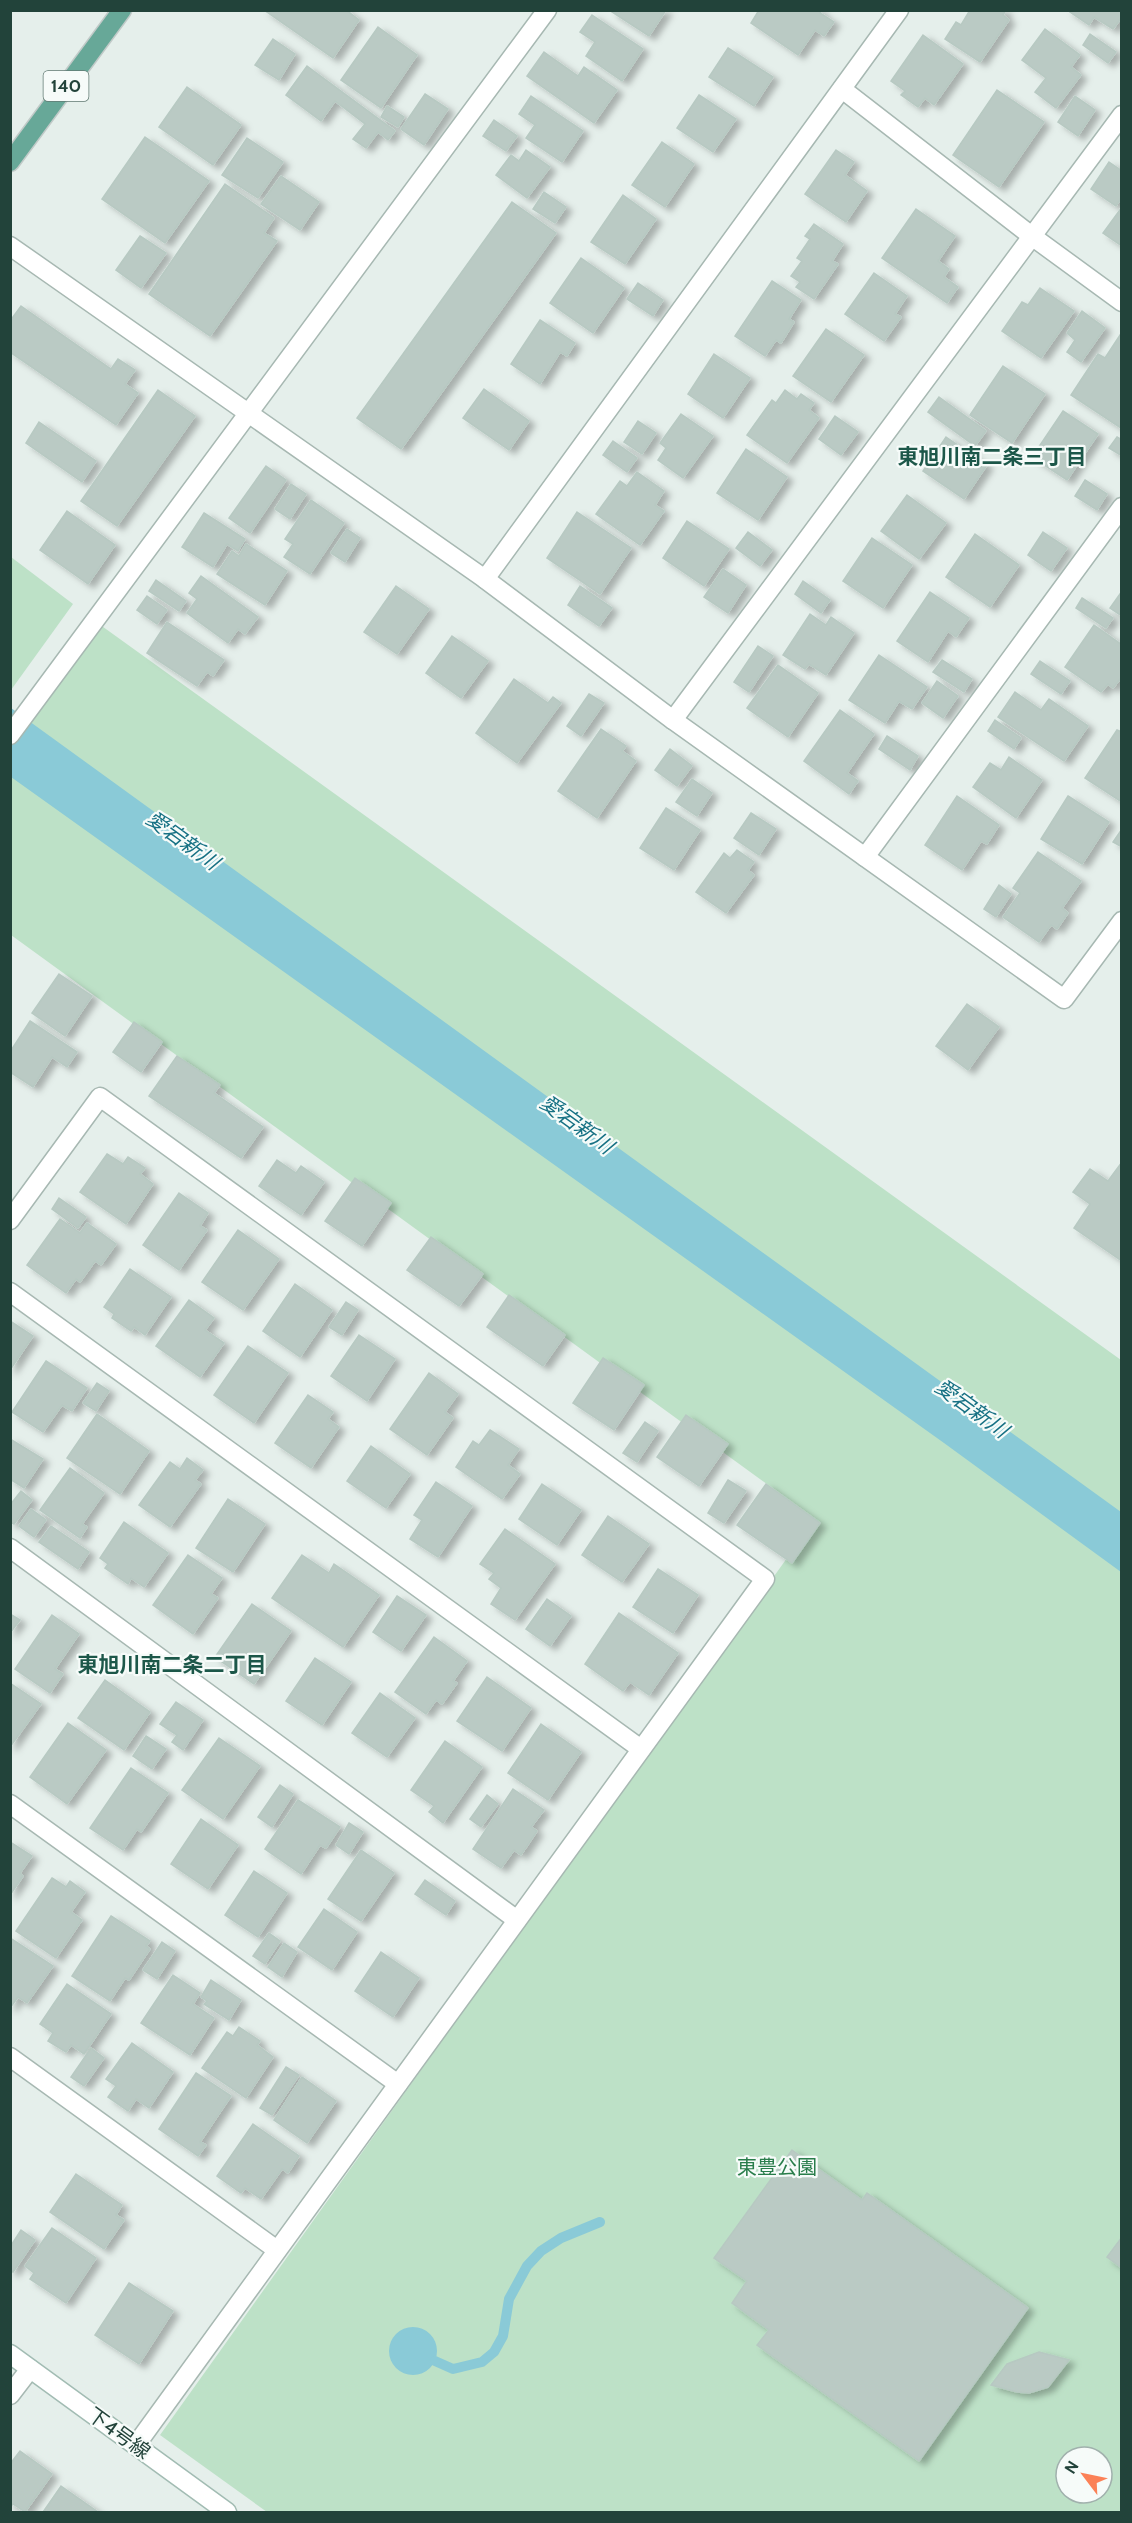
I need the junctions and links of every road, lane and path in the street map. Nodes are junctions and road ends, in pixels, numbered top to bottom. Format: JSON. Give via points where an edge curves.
{"nodes":[{"id":1,"x":122,"y":10,"type":"edge"},
{"id":2,"x":547,"y":10,"type":"edge"},
{"id":3,"x":899,"y":10,"type":"edge"},
{"id":4,"x":842,"y":89,"type":"junction"},
{"id":5,"x":1122,"y":115,"type":"edge"},
{"id":6,"x":10,"y":162,"type":"edge"},
{"id":7,"x":1033,"y":237,"type":"junction"},
{"id":8,"x":10,"y":246,"type":"edge"},
{"id":9,"x":1122,"y":302,"type":"edge"},
{"id":10,"x":249,"y":415,"type":"junction"},
{"id":11,"x":1122,"y":507,"type":"edge"},
{"id":12,"x":485,"y":579,"type":"junction"},
{"id":13,"x":673,"y":720,"type":"junction"},
{"id":14,"x":10,"y":735,"type":"edge"},
{"id":15,"x":865,"y":856,"type":"junction"},
{"id":16,"x":1122,"y":921,"type":"edge"},
{"id":17,"x":10,"y":1220,"type":"edge"},
{"id":18,"x":10,"y":1292,"type":"edge"},
{"id":19,"x":10,"y":1548,"type":"edge"},
{"id":20,"x":641,"y":1749,"type":"junction"},
{"id":21,"x":10,"y":1804,"type":"edge"},
{"id":22,"x":517,"y":1920,"type":"junction"},
{"id":23,"x":10,"y":2057,"type":"edge"},
{"id":24,"x":398,"y":2084,"type":"junction"},
{"id":25,"x":277,"y":2250,"type":"junction"},
{"id":26,"x":10,"y":2354,"type":"edge"},
{"id":27,"x":30,"y":2369,"type":"junction"},
{"id":28,"x":10,"y":2395,"type":"edge"},
{"id":29,"x":136,"y":2445,"type":"junction"},
{"id":30,"x":227,"y":2512,"type":"edge"}],
"edges":[{"from":1,"to":6,"type":"main road","number":"140"},
{"from":2,"to":10,"type":"street"},
{"from":3,"to":4,"type":"street"},
{"from":4,"to":7,"type":"street"},
{"from":4,"to":12,"type":"street"},
{"from":5,"to":7,"type":"street"},
{"from":7,"to":9,"type":"street"},
{"from":7,"to":13,"type":"street"},
{"from":8,"to":10,"type":"street"},
{"from":10,"to":12,"type":"street"},
{"from":10,"to":14,"type":"street"},
{"from":11,"to":15,"type":"street"},
{"from":12,"to":13,"type":"street"},
{"from":13,"to":15,"type":"street"},
{"from":15,"to":16,"type":"street","via":[[1064,999]]},
{"from":17,"to":20,"type":"street","via":[[100,1097],[765,1579]]},
{"from":18,"to":20,"type":"street"},
{"from":19,"to":22,"type":"street"},
{"from":20,"to":22,"type":"street"},
{"from":21,"to":24,"type":"street"},
{"from":22,"to":24,"type":"street"},
{"from":23,"to":25,"type":"street"},
{"from":24,"to":25,"type":"street"},
{"from":25,"to":29,"type":"street"},
{"from":26,"to":27,"type":"street","name":"下4号線"},
{"from":27,"to":28,"type":"street"},
{"from":27,"to":29,"type":"street","name":"下4号線"},
{"from":29,"to":30,"type":"street","name":"下4号線"}]}
